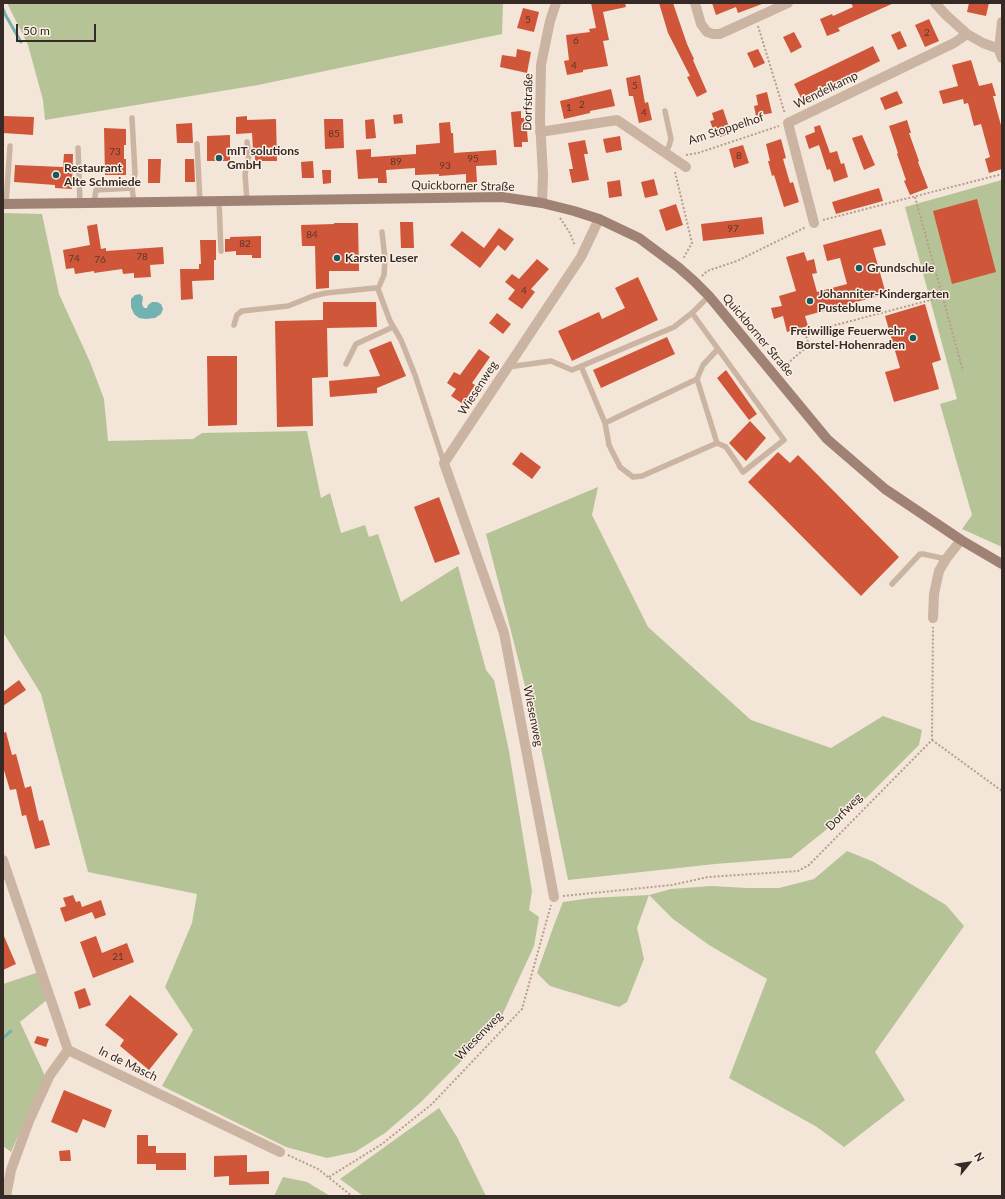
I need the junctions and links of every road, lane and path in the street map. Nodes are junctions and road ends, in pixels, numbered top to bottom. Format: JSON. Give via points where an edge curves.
{"nodes":[{"id":1,"x":556,"y":3,"type":"edge"},
{"id":2,"x":695,"y":3,"type":"edge"},
{"id":3,"x":788,"y":3,"type":"edge"},
{"id":4,"x":935,"y":3,"type":"edge"},
{"id":5,"x":755,"y":18,"type":"junction"},
{"id":6,"x":1002,"y":22,"type":"edge"},
{"id":7,"x":967,"y":34,"type":"junction"},
{"id":8,"x":1001,"y":53,"type":"edge"},
{"id":9,"x":665,"y":111,"type":"dead end"},
{"id":10,"x":132,"y":118,"type":"dead end"},
{"id":11,"x":788,"y":123,"type":"junction"},
{"id":12,"x":540,"y":132,"type":"junction"},
{"id":13,"x":247,"y":142,"type":"dead end"},
{"id":14,"x":197,"y":144,"type":"dead end"},
{"id":15,"x":10,"y":146,"type":"dead end"},
{"id":16,"x":78,"y":148,"type":"dead end"},
{"id":17,"x":668,"y":155,"type":"junction"},
{"id":18,"x":686,"y":167,"type":"dead end"},
{"id":19,"x":1002,"y":174,"type":"edge"},
{"id":20,"x":132,"y":188,"type":"junction"},
{"id":21,"x":915,"y":197,"type":"junction"},
{"id":22,"x":219,"y":201,"type":"junction"},
{"id":23,"x":247,"y":201,"type":"junction"},
{"id":24,"x":134,"y":202,"type":"junction"},
{"id":25,"x":200,"y":202,"type":"junction"},
{"id":26,"x":80,"y":203,"type":"junction"},
{"id":27,"x":94,"y":203,"type":"junction"},
{"id":28,"x":5,"y":204,"type":"edge"},
{"id":29,"x":547,"y":204,"type":"junction"},
{"id":30,"x":599,"y":220,"type":"junction"},
{"id":31,"x":814,"y":223,"type":"junction"},
{"id":32,"x":382,"y":232,"type":"dead end"},
{"id":33,"x":221,"y":251,"type":"dead end"},
{"id":34,"x":580,"y":257,"type":"junction"},
{"id":35,"x":678,"y":267,"type":"junction"},
{"id":36,"x":694,"y":281,"type":"junction"},
{"id":37,"x":378,"y":289,"type":"junction"},
{"id":38,"x":709,"y":296,"type":"junction"},
{"id":39,"x":942,"y":297,"type":"junction"},
{"id":40,"x":692,"y":313,"type":"junction"},
{"id":41,"x":234,"y":325,"type":"dead end"},
{"id":42,"x":393,"y":327,"type":"junction"},
{"id":43,"x":718,"y":349,"type":"junction"},
{"id":44,"x":346,"y":364,"type":"dead end"},
{"id":45,"x":581,"y":366,"type":"junction"},
{"id":46,"x":508,"y":367,"type":"junction"},
{"id":47,"x":963,"y":371,"type":"dead end"},
{"id":48,"x":774,"y":375,"type":"junction"},
{"id":49,"x":697,"y":379,"type":"junction"},
{"id":50,"x":605,"y":423,"type":"junction"},
{"id":51,"x":717,"y":442,"type":"junction"},
{"id":52,"x":444,"y":463,"type":"junction"},
{"id":53,"x":961,"y":540,"type":"junction"},
{"id":54,"x":946,"y":559,"type":"junction"},
{"id":55,"x":1002,"y":564,"type":"edge"},
{"id":56,"x":892,"y":584,"type":"dead end"},
{"id":57,"x":933,"y":618,"type":"joint"},
{"id":58,"x":932,"y":740,"type":"junction"},
{"id":59,"x":1002,"y":791,"type":"edge"},
{"id":60,"x":3,"y":860,"type":"edge"},
{"id":61,"x":554,"y":897,"type":"junction"},
{"id":62,"x":68,"y":1050,"type":"junction"},
{"id":63,"x":280,"y":1152,"type":"joint"},
{"id":64,"x":329,"y":1177,"type":"junction"},
{"id":65,"x":6,"y":1196,"type":"edge"},
{"id":66,"x":352,"y":1196,"type":"edge"}],
"edges":[{"from":1,"to":12,"type":"street","name":"Dorfstraße","via":[[541,65]]},
{"from":2,"to":5,"type":"street","via":[[701,24],[712,34],[720,34]]},
{"from":3,"to":5,"type":"street"},
{"from":4,"to":7,"type":"street"},
{"from":5,"to":11,"type":"path"},
{"from":6,"to":8,"type":"street"},
{"from":7,"to":8,"type":"street"},
{"from":7,"to":11,"type":"street","name":"Wendelkamp","via":[[954,43]]},
{"from":9,"to":17,"type":"lane","via":[[671,139]]},
{"from":10,"to":20,"type":"lane","via":[[135,173]]},
{"from":11,"to":17,"type":"path","name":"Am Stoppelhof","via":[[698,153]]},
{"from":11,"to":31,"type":"street","name":"Wendelkamp"},
{"from":12,"to":17,"type":"street","via":[[617,120]]},
{"from":12,"to":29,"type":"street","name":"Dorfstraße"},
{"from":13,"to":23,"type":"lane","via":[[249,155],[244,174]]},
{"from":14,"to":25,"type":"lane"},
{"from":15,"to":28,"type":"lane"},
{"from":16,"to":26,"type":"lane"},
{"from":17,"to":18,"type":"street"},
{"from":17,"to":35,"type":"path","via":[[692,243]]},
{"from":19,"to":21,"type":"path"},
{"from":20,"to":24,"type":"lane"},
{"from":20,"to":27,"type":"lane","via":[[96,190]]},
{"from":21,"to":31,"type":"path"},
{"from":21,"to":39,"type":"path"},
{"from":22,"to":23,"type":"main road","name":"Quickborner Straße"},
{"from":22,"to":25,"type":"main road","name":"Quickborner Straße"},
{"from":22,"to":33,"type":"lane"},
{"from":23,"to":29,"type":"main road","name":"Quickborner Straße","via":[[502,197]]},
{"from":24,"to":25,"type":"main road","name":"Quickborner Straße"},
{"from":24,"to":27,"type":"main road","name":"Quickborner Straße"},
{"from":26,"to":27,"type":"main road","name":"Quickborner Straße"},
{"from":26,"to":28,"type":"main road","name":"Quickborner Straße"},
{"from":29,"to":30,"type":"main road","name":"Quickborner Straße"},
{"from":29,"to":34,"type":"path","via":[[570,233]]},
{"from":30,"to":34,"type":"street","name":"Wiesenweg"},
{"from":30,"to":35,"type":"main road","name":"Quickborner Straße","via":[[639,238]]},
{"from":31,"to":36,"type":"path","via":[[737,261],[707,271]]},
{"from":32,"to":37,"type":"lane","via":[[384,275]]},
{"from":34,"to":46,"type":"street","name":"Wiesenweg"},
{"from":35,"to":36,"type":"main road","name":"Quickborner Straße"},
{"from":36,"to":38,"type":"main road","name":"Quickborner Straße"},
{"from":37,"to":41,"type":"lane","via":[[326,293],[288,306],[242,311],[237,315]]},
{"from":37,"to":42,"type":"lane"},
{"from":38,"to":40,"type":"lane"},
{"from":38,"to":48,"type":"main road","name":"Quickborner Straße"},
{"from":39,"to":47,"type":"path"},
{"from":39,"to":48,"type":"path","via":[[806,333],[809,345]]},
{"from":40,"to":43,"type":"lane"},
{"from":40,"to":45,"type":"lane","via":[[674,326]]},
{"from":42,"to":44,"type":"lane","via":[[356,344]]},
{"from":42,"to":52,"type":"lane","via":[[418,382]]},
{"from":43,"to":49,"type":"lane","via":[[703,365]]},
{"from":43,"to":51,"type":"lane","via":[[784,440],[743,472],[726,447]]},
{"from":45,"to":46,"type":"lane","via":[[572,370],[551,360]]},
{"from":45,"to":50,"type":"lane"},
{"from":46,"to":52,"type":"street","name":"Wiesenweg"},
{"from":48,"to":53,"type":"main road","name":"Quickborner Straße","via":[[827,439],[885,489]]},
{"from":49,"to":50,"type":"lane"},
{"from":49,"to":51,"type":"lane"},
{"from":50,"to":51,"type":"lane","via":[[609,445],[620,467],[633,477],[642,476]]},
{"from":52,"to":61,"type":"street","name":"Wiesenweg","via":[[504,633]]},
{"from":53,"to":54,"type":"street"},
{"from":53,"to":55,"type":"main road","name":"Quickborner Straße"},
{"from":54,"to":56,"type":"lane","via":[[920,554]]},
{"from":54,"to":57,"type":"street","via":[[939,571],[934,594]]},
{"from":57,"to":58,"type":"path"},
{"from":58,"to":59,"type":"path"},
{"from":58,"to":61,"type":"path","name":"Dorfweg","via":[[809,865],[798,871],[708,877],[672,886]]},
{"from":60,"to":62,"type":"street"},
{"from":61,"to":64,"type":"path","name":"Wiesenweg","via":[[522,1010],[432,1104],[382,1144]]},
{"from":62,"to":63,"type":"street","name":"In de Masch"},
{"from":62,"to":65,"type":"street","via":[[50,1075],[29,1121],[11,1170]]},
{"from":63,"to":64,"type":"path","via":[[318,1169]]},
{"from":64,"to":66,"type":"path"}]}
